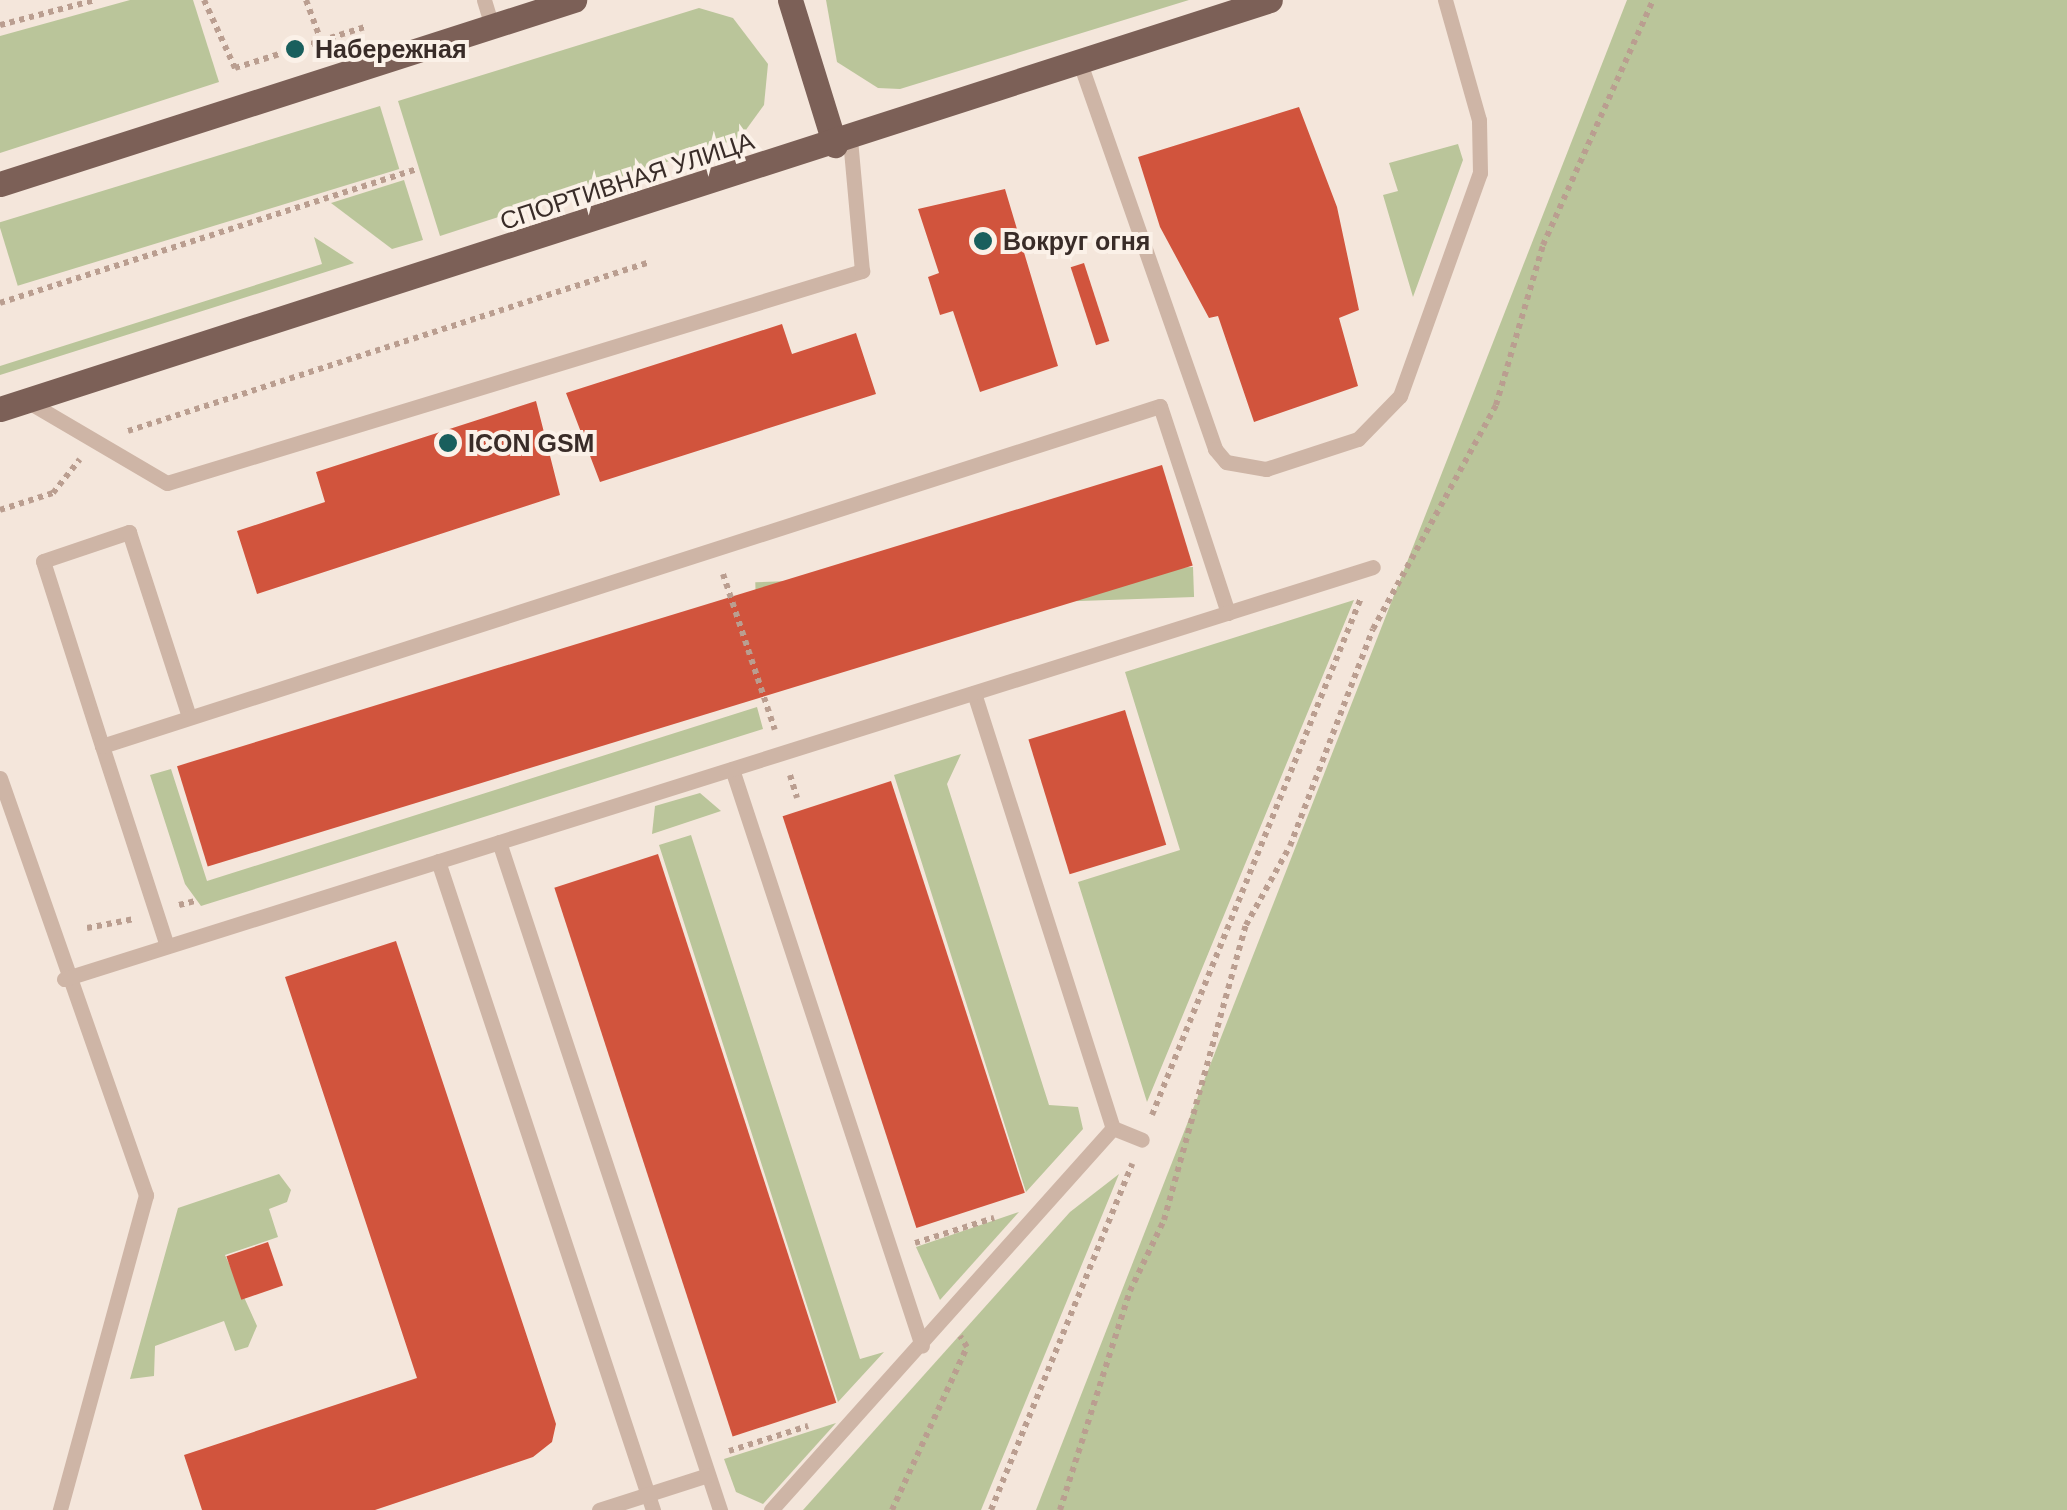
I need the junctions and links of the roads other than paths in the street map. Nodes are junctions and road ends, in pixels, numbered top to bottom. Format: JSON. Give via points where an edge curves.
{"nodes":[{"id":1,"x":484,"y":0,"type":"edge"},
{"id":2,"x":574,"y":0,"type":"edge"},
{"id":3,"x":790,"y":0,"type":"edge"},
{"id":4,"x":1270,"y":0,"type":"edge"},
{"id":5,"x":1445,"y":0,"type":"edge"},
{"id":6,"x":492,"y":26,"type":"junction"},
{"id":7,"x":1080,"y":63,"type":"junction"},
{"id":8,"x":843,"y":142,"type":"junction"},
{"id":9,"x":0,"y":184,"type":"edge"},
{"id":10,"x":26,"y":401,"type":"junction"},
{"id":11,"x":0,"y":409,"type":"edge"},
{"id":12,"x":1373,"y":567,"type":"road end"},
{"id":13,"x":1228,"y":613,"type":"junction"},
{"id":14,"x":974,"y":692,"type":"junction"},
{"id":15,"x":190,"y":717,"type":"junction"},
{"id":16,"x":102,"y":746,"type":"junction"},
{"id":17,"x":732,"y":768,"type":"junction"},
{"id":18,"x":0,"y":778,"type":"edge"},
{"id":19,"x":498,"y":842,"type":"junction"},
{"id":20,"x":438,"y":862,"type":"junction"},
{"id":21,"x":167,"y":946,"type":"junction"},
{"id":22,"x":64,"y":979,"type":"junction"},
{"id":23,"x":1113,"y":1128,"type":"junction"},
{"id":24,"x":1142,"y":1140,"type":"road end"},
{"id":25,"x":922,"y":1346,"type":"junction"},
{"id":26,"x":708,"y":1475,"type":"junction"},
{"id":27,"x":650,"y":1502,"type":"edge"},
{"id":28,"x":60,"y":1510,"type":"edge"},
{"id":29,"x":599,"y":1510,"type":"edge"},
{"id":30,"x":720,"y":1510,"type":"edge"},
{"id":31,"x":771,"y":1510,"type":"edge"}],
"edges":[{"from":1,"to":6,"type":"lane"},
{"from":2,"to":6,"type":"main road"},
{"from":3,"to":8,"type":"main road"},
{"from":4,"to":7,"type":"main road","name":"СПОРТИВНАЯ УЛИЦА"},
{"from":5,"to":7,"type":"lane","via":[[1479,120],[1480,173],[1400,396],[1358,438],[1266,469],[1226,462],[1215,449]]},
{"from":6,"to":9,"type":"main road"},
{"from":7,"to":8,"type":"main road","name":"СПОРТИВНАЯ УЛИЦА"},
{"from":8,"to":10,"type":"main road","name":"СПОРТИВНАЯ УЛИЦА"},
{"from":8,"to":10,"type":"lane","via":[[862,271],[167,482]]},
{"from":10,"to":11,"type":"main road","name":"СПОРТИВНАЯ УЛИЦА"},
{"from":12,"to":13,"type":"lane"},
{"from":13,"to":14,"type":"lane"},
{"from":13,"to":15,"type":"lane","via":[[1160,406]]},
{"from":14,"to":17,"type":"lane"},
{"from":14,"to":23,"type":"lane"},
{"from":15,"to":16,"type":"lane"},
{"from":15,"to":16,"type":"lane","via":[[129,532],[42,561]]},
{"from":16,"to":21,"type":"lane"},
{"from":17,"to":19,"type":"lane"},
{"from":17,"to":25,"type":"lane"},
{"from":18,"to":22,"type":"lane"},
{"from":19,"to":20,"type":"lane"},
{"from":19,"to":26,"type":"lane"},
{"from":20,"to":21,"type":"lane"},
{"from":20,"to":27,"type":"lane"},
{"from":21,"to":22,"type":"lane"},
{"from":22,"to":28,"type":"lane","via":[[146,1195]]},
{"from":23,"to":24,"type":"lane"},
{"from":23,"to":25,"type":"lane"},
{"from":25,"to":31,"type":"lane"},
{"from":26,"to":27,"type":"lane"},
{"from":26,"to":30,"type":"lane"},
{"from":27,"to":29,"type":"lane"}]}
